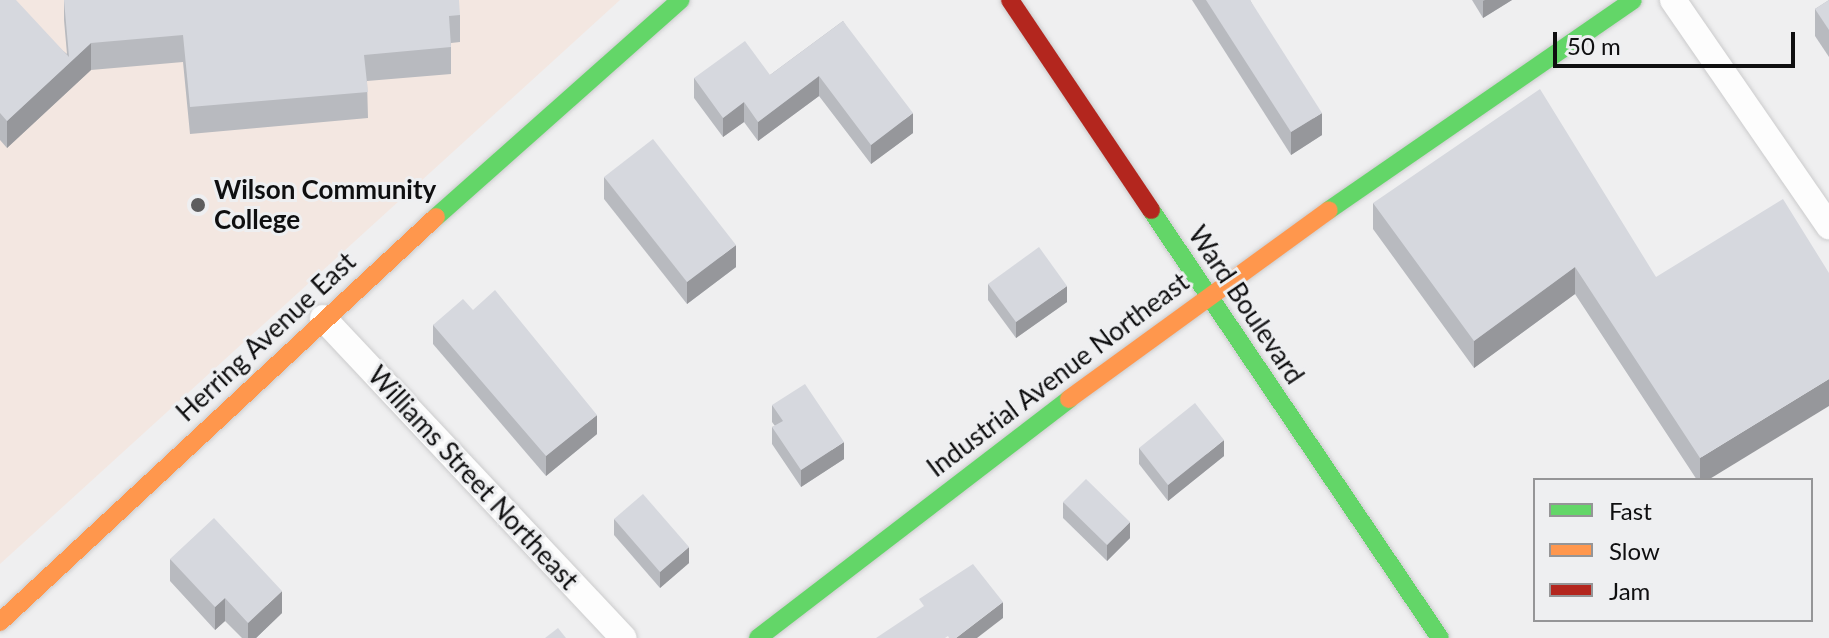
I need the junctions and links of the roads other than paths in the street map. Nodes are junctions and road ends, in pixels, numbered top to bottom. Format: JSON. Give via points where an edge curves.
{"nodes":[{"id":1,"x":680,"y":0,"type":"edge"},
{"id":2,"x":1010,"y":0,"type":"edge"},
{"id":3,"x":1633,"y":0,"type":"edge"},
{"id":4,"x":1673,"y":0,"type":"edge"},
{"id":5,"x":1829,"y":226,"type":"edge"},
{"id":6,"x":1207,"y":294,"type":"junction"},
{"id":7,"x":323,"y":318,"type":"junction"},
{"id":8,"x":0,"y":622,"type":"edge"},
{"id":9,"x":623,"y":638,"type":"edge"},
{"id":10,"x":758,"y":638,"type":"edge"},
{"id":11,"x":1440,"y":638,"type":"edge"}],
"edges":[{"from":1,"to":7,"type":"main road","name":"Herring Avenue East"},
{"from":2,"to":6,"type":"main road","name":"Ward Boulevard"},
{"from":3,"to":6,"type":"main road","name":"Industrial Avenue Northeast"},
{"from":4,"to":5,"type":"street"},
{"from":6,"to":10,"type":"main road","name":"Industrial Avenue Northeast"},
{"from":6,"to":11,"type":"main road","name":"Ward Boulevard"},
{"from":7,"to":8,"type":"main road","name":"Herring Avenue East"},
{"from":7,"to":9,"type":"street","name":"Williams Street Northeast"}]}
